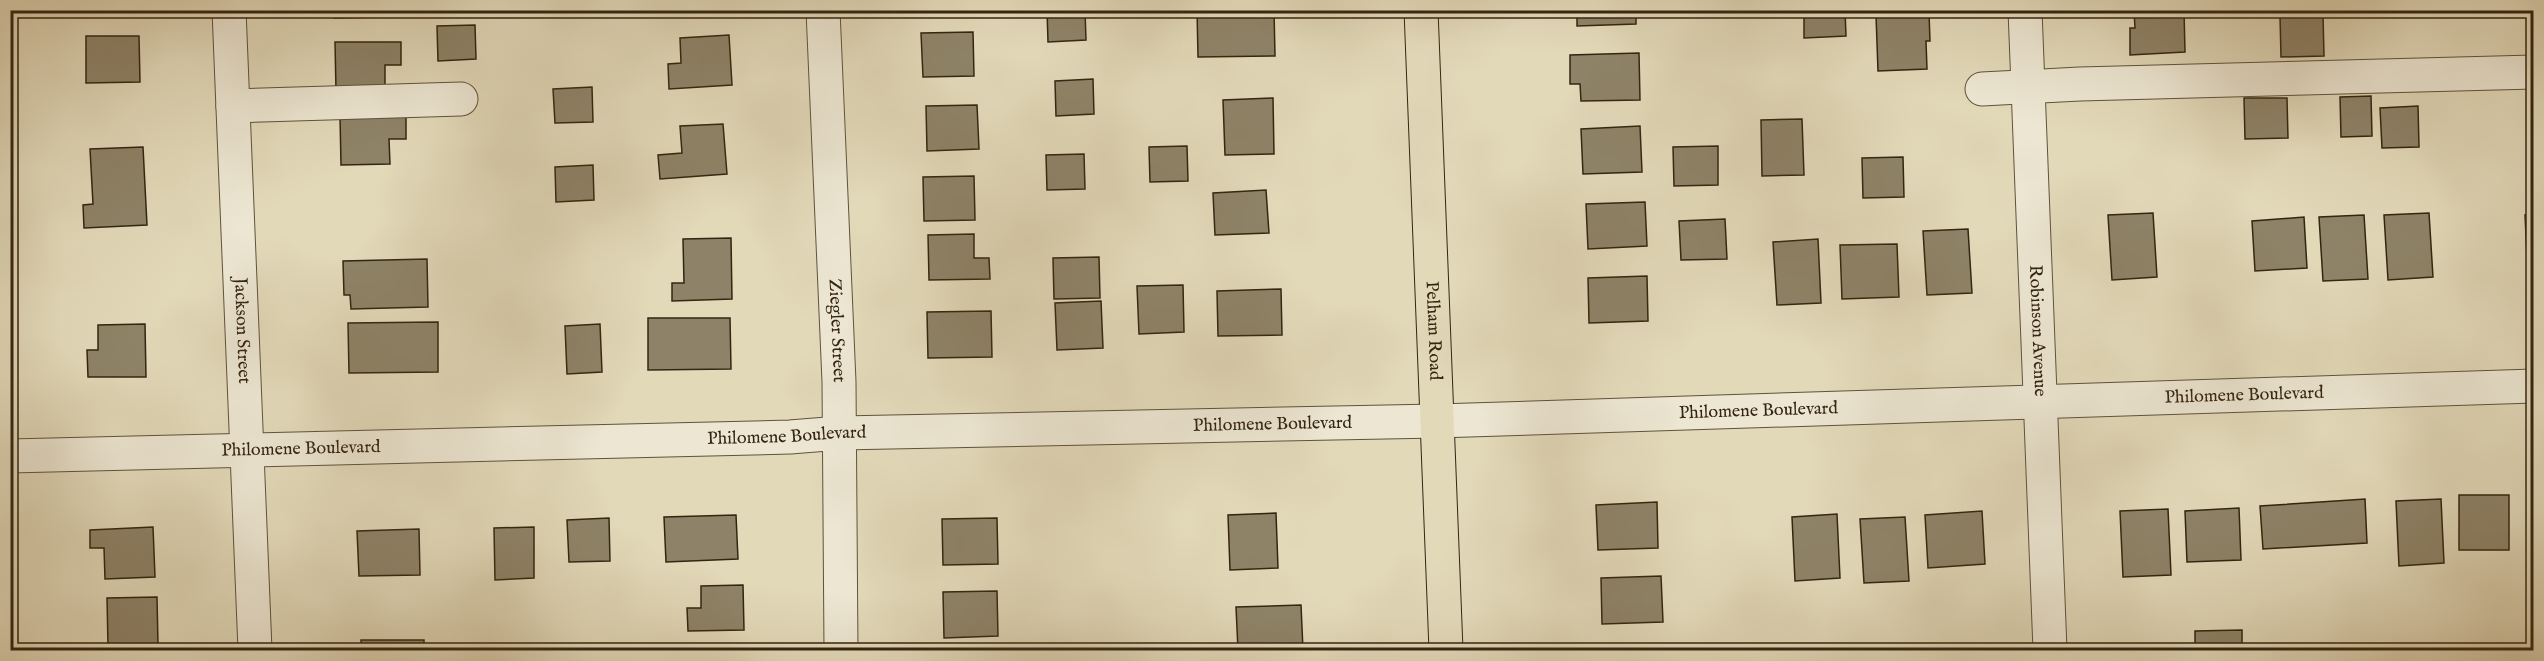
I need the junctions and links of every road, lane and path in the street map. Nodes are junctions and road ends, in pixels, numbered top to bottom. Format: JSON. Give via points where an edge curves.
{"nodes":[{"id":1,"x":229,"y":10,"type":"edge"},
{"id":2,"x":823,"y":10,"type":"edge"},
{"id":3,"x":1421,"y":10,"type":"edge"},
{"id":4,"x":2025,"y":10,"type":"edge"},
{"id":5,"x":2534,"y":72,"type":"edge"},
{"id":6,"x":2028,"y":87,"type":"junction"},
{"id":7,"x":1982,"y":90,"type":"dead end"},
{"id":8,"x":461,"y":99,"type":"dead end"},
{"id":9,"x":233,"y":106,"type":"junction"},
{"id":10,"x":2534,"y":386,"type":"edge"},
{"id":11,"x":2040,"y":401,"type":"junction"},
{"id":12,"x":1437,"y":421,"type":"junction"},
{"id":13,"x":840,"y":433,"type":"junction"},
{"id":14,"x":247,"y":450,"type":"junction"},
{"id":15,"x":10,"y":456,"type":"edge"},
{"id":16,"x":255,"y":651,"type":"edge"},
{"id":17,"x":842,"y":651,"type":"edge"},
{"id":18,"x":1446,"y":651,"type":"edge"},
{"id":19,"x":2050,"y":651,"type":"edge"}],
"edges":[{"from":1,"to":9,"type":"street","name":"Jackson Street"},
{"from":2,"to":13,"type":"street","name":"Ziegler Street"},
{"from":3,"to":12,"type":"main road","name":"Pelham Road"},
{"from":4,"to":6,"type":"street","name":"Robinson Avenue"},
{"from":5,"to":6,"type":"street"},
{"from":6,"to":7,"type":"street"},
{"from":6,"to":11,"type":"street","name":"Robinson Avenue"},
{"from":8,"to":9,"type":"street"},
{"from":9,"to":14,"type":"street","name":"Jackson Street"},
{"from":10,"to":11,"type":"street","name":"Philomene Boulevard"},
{"from":11,"to":12,"type":"street","name":"Philomene Boulevard"},
{"from":11,"to":19,"type":"street","name":"Robinson Avenue"},
{"from":12,"to":13,"type":"street","name":"Philomene Boulevard"},
{"from":12,"to":18,"type":"main road","name":"Pelham Road"},
{"from":13,"to":14,"type":"street","name":"Philomene Boulevard"},
{"from":13,"to":17,"type":"street","name":"Ziegler Street"},
{"from":14,"to":15,"type":"street","name":"Philomene Boulevard"},
{"from":14,"to":16,"type":"street","name":"Jackson Street"}]}
